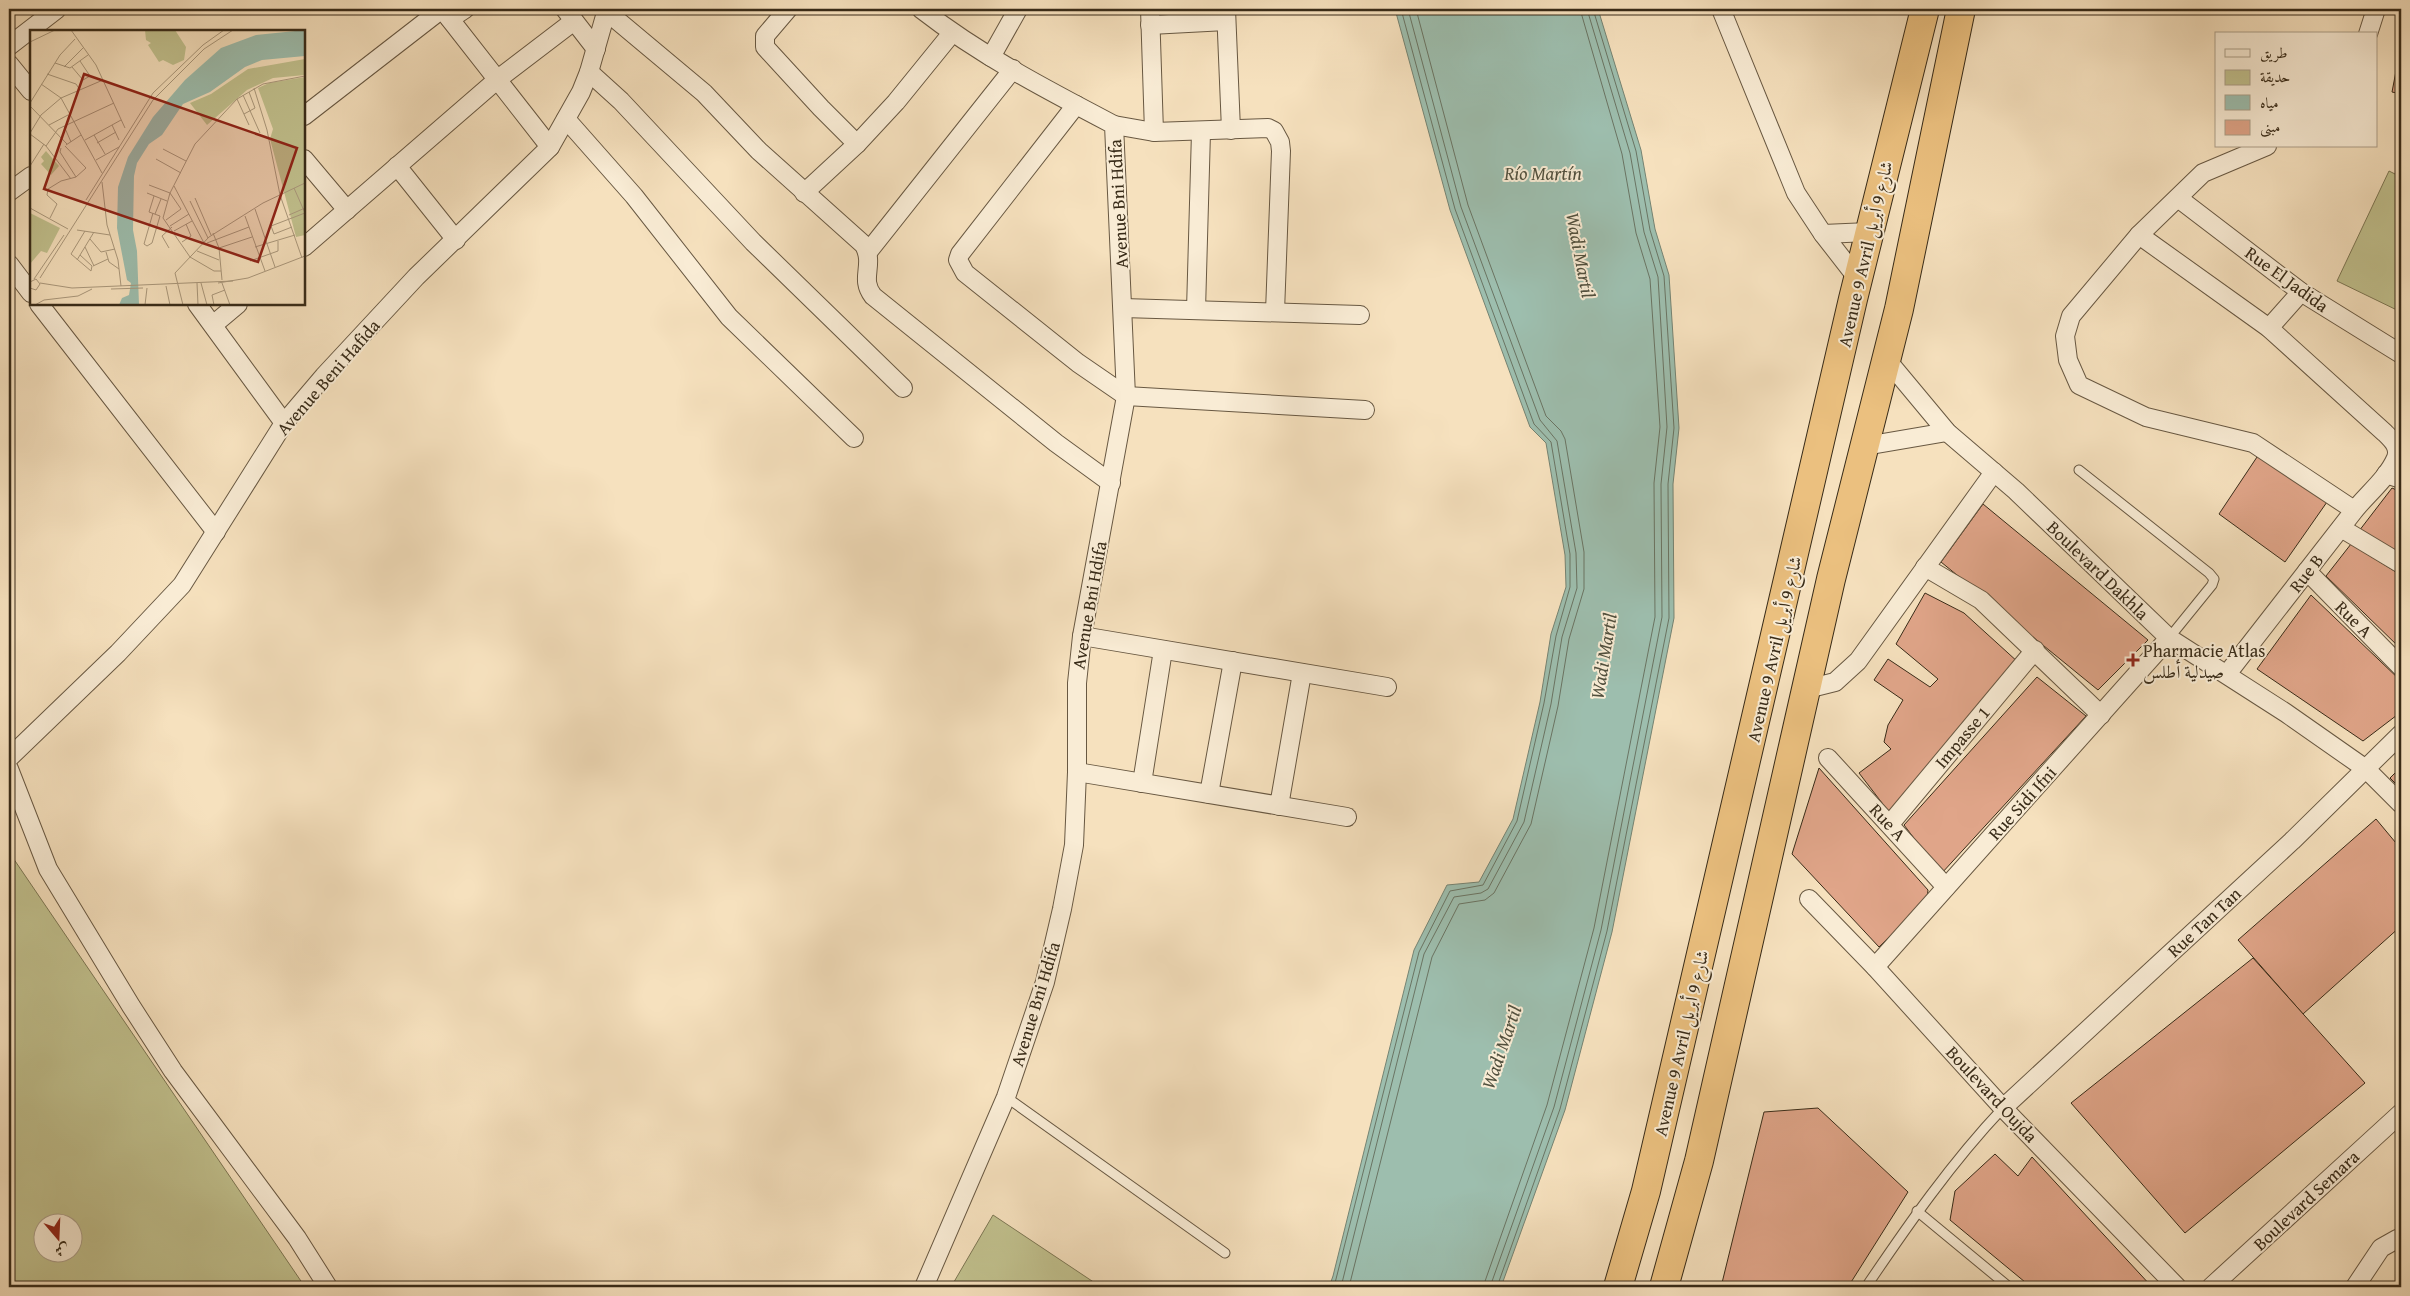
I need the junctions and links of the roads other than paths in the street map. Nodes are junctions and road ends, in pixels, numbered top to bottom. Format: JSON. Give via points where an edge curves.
{"nodes":[{"id":1,"x":57,"y":9,"type":"edge"},
{"id":2,"x":465,"y":9,"type":"edge"},
{"id":3,"x":788,"y":9,"type":"edge"},
{"id":4,"x":921,"y":9,"type":"edge"},
{"id":5,"x":1018,"y":9,"type":"edge"},
{"id":6,"x":1721,"y":9,"type":"edge"},
{"id":7,"x":1925,"y":9,"type":"edge"},
{"id":8,"x":1961,"y":9,"type":"edge"},
{"id":9,"x":2376,"y":9,"type":"edge"},
{"id":10,"x":607,"y":10,"type":"edge"},
{"id":11,"x":444,"y":12,"type":"edge"},
{"id":12,"x":569,"y":15,"type":"edge"},
{"id":13,"x":1226,"y":15,"type":"edge"},
{"id":14,"x":1150,"y":17,"type":"edge"},
{"id":15,"x":2369,"y":32,"type":"edge"},
{"id":16,"x":952,"y":33,"type":"junction"},
{"id":17,"x":9,"y":46,"type":"edge"},
{"id":18,"x":596,"y":49,"type":"junction"},
{"id":19,"x":991,"y":57,"type":"junction"},
{"id":20,"x":9,"y":64,"type":"edge"},
{"id":21,"x":1013,"y":69,"type":"junction"},
{"id":22,"x":589,"y":72,"type":"junction"},
{"id":23,"x":498,"y":80,"type":"junction"},
{"id":24,"x":30,"y":91,"type":"edge"},
{"id":25,"x":1076,"y":105,"type":"junction"},
{"id":26,"x":305,"y":115,"type":"edge"},
{"id":27,"x":566,"y":119,"type":"junction"},
{"id":28,"x":1114,"y":125,"type":"junction"},
{"id":29,"x":1231,"y":130,"type":"junction"},
{"id":30,"x":1154,"y":132,"type":"junction"},
{"id":31,"x":1201,"y":132,"type":"junction"},
{"id":32,"x":857,"y":144,"type":"junction"},
{"id":33,"x":550,"y":147,"type":"junction"},
{"id":34,"x":2262,"y":148,"type":"edge"},
{"id":35,"x":305,"y":160,"type":"edge"},
{"id":36,"x":397,"y":166,"type":"junction"},
{"id":37,"x":30,"y":177,"type":"edge"},
{"id":38,"x":9,"y":192,"type":"edge"},
{"id":39,"x":804,"y":193,"type":"junction"},
{"id":40,"x":2178,"y":198,"type":"junction"},
{"id":41,"x":347,"y":210,"type":"junction"},
{"id":42,"x":1869,"y":232,"type":"junction"},
{"id":43,"x":1823,"y":234,"type":"junction"},
{"id":44,"x":2139,"y":235,"type":"junction"},
{"id":45,"x":456,"y":240,"type":"junction"},
{"id":46,"x":305,"y":246,"type":"edge"},
{"id":47,"x":868,"y":252,"type":"junction"},
{"id":48,"x":12,"y":276,"type":"edge"},
{"id":49,"x":1858,"y":279,"type":"junction"},
{"id":50,"x":30,"y":292,"type":"edge"},
{"id":51,"x":2301,"y":292,"type":"junction"},
{"id":52,"x":40,"y":305,"type":"edge"},
{"id":53,"x":198,"y":305,"type":"edge"},
{"id":54,"x":237,"y":305,"type":"edge"},
{"id":55,"x":1123,"y":308,"type":"junction"},
{"id":56,"x":1196,"y":310,"type":"junction"},
{"id":57,"x":1275,"y":312,"type":"junction"},
{"id":58,"x":1360,"y":315,"type":"dead end"},
{"id":59,"x":213,"y":325,"type":"junction"},
{"id":60,"x":2269,"y":328,"type":"junction"},
{"id":61,"x":2401,"y":354,"type":"edge"},
{"id":62,"x":1887,"y":360,"type":"junction"},
{"id":63,"x":903,"y":388,"type":"dead end"},
{"id":64,"x":1126,"y":396,"type":"junction"},
{"id":65,"x":1365,"y":410,"type":"dead end"},
{"id":66,"x":284,"y":423,"type":"junction"},
{"id":67,"x":1947,"y":432,"type":"junction"},
{"id":68,"x":854,"y":438,"type":"dead end"},
{"id":69,"x":1865,"y":446,"type":"junction"},
{"id":70,"x":2079,"y":470,"type":"dead end"},
{"id":71,"x":1994,"y":472,"type":"junction"},
{"id":72,"x":2394,"y":476,"type":"edge"},
{"id":73,"x":1111,"y":483,"type":"junction"},
{"id":74,"x":2354,"y":510,"type":"junction"},
{"id":75,"x":2341,"y":528,"type":"junction"},
{"id":76,"x":216,"y":532,"type":"junction"},
{"id":77,"x":2401,"y":564,"type":"edge"},
{"id":78,"x":1924,"y":567,"type":"junction"},
{"id":79,"x":2307,"y":571,"type":"junction"},
{"id":80,"x":1082,"y":636,"type":"junction"},
{"id":81,"x":2169,"y":638,"type":"junction"},
{"id":82,"x":1163,"y":650,"type":"junction"},
{"id":83,"x":2035,"y":650,"type":"junction"},
{"id":84,"x":1233,"y":661,"type":"junction"},
{"id":85,"x":2401,"y":667,"type":"edge"},
{"id":86,"x":1302,"y":673,"type":"junction"},
{"id":87,"x":2227,"y":674,"type":"junction"},
{"id":88,"x":1387,"y":687,"type":"dead end"},
{"id":89,"x":1807,"y":688,"type":"junction"},
{"id":90,"x":2101,"y":715,"type":"junction"},
{"id":91,"x":2401,"y":734,"type":"edge"},
{"id":92,"x":9,"y":758,"type":"edge"},
{"id":93,"x":1828,"y":758,"type":"dead end"},
{"id":94,"x":9,"y":769,"type":"edge"},
{"id":95,"x":2366,"y":769,"type":"junction"},
{"id":96,"x":1077,"y":772,"type":"junction"},
{"id":97,"x":1142,"y":783,"type":"junction"},
{"id":98,"x":1209,"y":794,"type":"junction"},
{"id":99,"x":2401,"y":804,"type":"edge"},
{"id":100,"x":1279,"y":806,"type":"junction"},
{"id":101,"x":1347,"y":817,"type":"dead end"},
{"id":102,"x":1890,"y":824,"type":"junction"},
{"id":103,"x":1946,"y":887,"type":"junction"},
{"id":104,"x":1809,"y":899,"type":"dead end"},
{"id":105,"x":1875,"y":967,"type":"junction"},
{"id":106,"x":1006,"y":1097,"type":"junction"},
{"id":107,"x":2003,"y":1108,"type":"junction"},
{"id":108,"x":2398,"y":1123,"type":"edge"},
{"id":109,"x":1917,"y":1211,"type":"junction"},
{"id":110,"x":2401,"y":1240,"type":"edge"},
{"id":111,"x":1226,"y":1253,"type":"dead end"},
{"id":112,"x":328,"y":1287,"type":"edge"},
{"id":113,"x":924,"y":1287,"type":"edge"},
{"id":114,"x":1618,"y":1287,"type":"edge"},
{"id":115,"x":1664,"y":1287,"type":"edge"},
{"id":116,"x":1866,"y":1287,"type":"edge"},
{"id":117,"x":2009,"y":1287,"type":"edge"},
{"id":118,"x":2177,"y":1287,"type":"edge"},
{"id":119,"x":2211,"y":1287,"type":"edge"},
{"id":120,"x":2355,"y":1287,"type":"edge"}],
"edges":[{"from":1,"to":17,"type":"street"},
{"from":2,"to":11,"type":"street"},
{"from":3,"to":32,"type":"street","via":[[765,36],[765,47]]},
{"from":4,"to":16,"type":"street","name":"Avenue Bni Hdifa"},
{"from":5,"to":19,"type":"street"},
{"from":6,"to":43,"type":"street","via":[[1796,193]]},
{"from":7,"to":42,"type":"highway","name":"Avenue 9 Avril شارع 9 أبريل"},
{"from":8,"to":62,"type":"highway"},
{"from":9,"to":15,"type":"street"},
{"from":10,"to":18,"type":"street","name":"Avenue Beni Hafida"},
{"from":10,"to":39,"type":"street","via":[[704,93],[759,152]]},
{"from":11,"to":23,"type":"street"},
{"from":11,"to":26,"type":"street"},
{"from":12,"to":18,"type":"street"},
{"from":12,"to":23,"type":"street"},
{"from":13,"to":14,"type":"street"},
{"from":13,"to":29,"type":"street"},
{"from":14,"to":30,"type":"street"},
{"from":16,"to":19,"type":"street","name":"Avenue Bni Hdifa"},
{"from":16,"to":32,"type":"street"},
{"from":18,"to":22,"type":"street","name":"Avenue Beni Hafida"},
{"from":19,"to":21,"type":"street","name":"Avenue Bni Hdifa"},
{"from":20,"to":24,"type":"street"},
{"from":21,"to":25,"type":"street","name":"Avenue Bni Hdifa"},
{"from":21,"to":47,"type":"street"},
{"from":22,"to":27,"type":"street","name":"Avenue Beni Hafida"},
{"from":22,"to":63,"type":"street","via":[[621,101],[753,242]]},
{"from":23,"to":33,"type":"street"},
{"from":23,"to":36,"type":"street"},
{"from":25,"to":28,"type":"street","name":"Avenue Bni Hdifa"},
{"from":25,"to":64,"type":"street","via":[[958,260],[964,273],[1078,364]]},
{"from":27,"to":33,"type":"street","name":"Avenue Beni Hafida"},
{"from":27,"to":68,"type":"street","via":[[634,196],[729,317]]},
{"from":28,"to":30,"type":"street"},
{"from":28,"to":55,"type":"street","name":"Avenue Bni Hdifa"},
{"from":29,"to":31,"type":"street"},
{"from":29,"to":57,"type":"street","via":[[1268,128],[1274,130],[1280,142]]},
{"from":30,"to":31,"type":"street"},
{"from":31,"to":56,"type":"street"},
{"from":32,"to":39,"type":"street"},
{"from":33,"to":45,"type":"street","name":"Avenue Beni Hafida"},
{"from":34,"to":40,"type":"street","via":[[2203,173]]},
{"from":35,"to":41,"type":"street"},
{"from":36,"to":41,"type":"street"},
{"from":36,"to":45,"type":"street"},
{"from":37,"to":38,"type":"street"},
{"from":39,"to":47,"type":"street"},
{"from":40,"to":44,"type":"street"},
{"from":40,"to":51,"type":"street","name":"Rue El Jadida"},
{"from":41,"to":46,"type":"street"},
{"from":42,"to":43,"type":"street"},
{"from":42,"to":49,"type":"highway","name":"Avenue 9 Avril شارع 9 أبريل"},
{"from":43,"to":49,"type":"street"},
{"from":44,"to":60,"type":"street","name":"Rue B"},
{"from":44,"to":74,"type":"street","via":[[2071,316],[2065,336],[2068,360],[2079,385],[2146,416],[2253,443]]},
{"from":45,"to":66,"type":"street","name":"Avenue Beni Hafida","via":[[416,277]]},
{"from":47,"to":73,"type":"street","via":[[870,266],[866,280],[873,296],[1056,443]]},
{"from":48,"to":50,"type":"street"},
{"from":49,"to":114,"type":"highway","name":"Avenue 9 Avril شارع 9 أبريل","via":[[1653,1162]]},
{"from":51,"to":60,"type":"street"},
{"from":51,"to":61,"type":"street","name":"Rue El Jadida"},
{"from":52,"to":76,"type":"street"},
{"from":53,"to":59,"type":"street"},
{"from":54,"to":59,"type":"street"},
{"from":55,"to":56,"type":"street"},
{"from":55,"to":64,"type":"street","name":"Avenue Bni Hdifa"},
{"from":56,"to":57,"type":"street"},
{"from":57,"to":58,"type":"street"},
{"from":59,"to":66,"type":"street"},
{"from":60,"to":72,"type":"street","name":"Rue B","via":[[2395,443]]},
{"from":62,"to":67,"type":"street","name":"Boulevard Dakhla"},
{"from":62,"to":69,"type":"highway"},
{"from":64,"to":65,"type":"street"},
{"from":64,"to":73,"type":"street","name":"Avenue Bni Hdifa"},
{"from":66,"to":76,"type":"street","name":"Avenue Beni Hafida"},
{"from":67,"to":69,"type":"street"},
{"from":67,"to":71,"type":"street","name":"Boulevard Dakhla"},
{"from":69,"to":89,"type":"highway"},
{"from":70,"to":81,"type":"lane","via":[[2214,579]]},
{"from":71,"to":78,"type":"street"},
{"from":71,"to":81,"type":"street","name":"Boulevard Dakhla"},
{"from":72,"to":74,"type":"street","name":"Rue B"},
{"from":73,"to":80,"type":"street","name":"Avenue Bni Hdifa"},
{"from":74,"to":75,"type":"street","name":"Rue B"},
{"from":75,"to":77,"type":"street"},
{"from":75,"to":79,"type":"street","name":"Rue B"},
{"from":76,"to":92,"type":"street","name":"Avenue Beni Hafida","via":[[182,585],[155,616]]},
{"from":78,"to":83,"type":"street","via":[[1981,600]]},
{"from":78,"to":89,"type":"street","via":[[1858,661],[1843,677],[1824,686]]},
{"from":79,"to":85,"type":"street","name":"Rue A"},
{"from":79,"to":87,"type":"street","name":"Rue B"},
{"from":80,"to":82,"type":"street"},
{"from":80,"to":96,"type":"street","name":"Avenue Bni Hdifa","via":[[1077,683]]},
{"from":81,"to":87,"type":"street","name":"Boulevard Dakhla"},
{"from":81,"to":90,"type":"street","name":"Rue Sidi Ifni"},
{"from":82,"to":84,"type":"street"},
{"from":82,"to":97,"type":"street"},
{"from":83,"to":90,"type":"street"},
{"from":83,"to":102,"type":"street","name":"Impasse 1"},
{"from":84,"to":86,"type":"street"},
{"from":84,"to":98,"type":"street"},
{"from":86,"to":88,"type":"street"},
{"from":86,"to":100,"type":"street"},
{"from":87,"to":95,"type":"street","name":"Boulevard Dakhla"},
{"from":89,"to":115,"type":"highway","via":[[1699,1161]]},
{"from":90,"to":103,"type":"street","name":"Rue Sidi Ifni"},
{"from":91,"to":95,"type":"street","name":"Rue Tan Tan"},
{"from":93,"to":102,"type":"street","name":"Rue A"},
{"from":94,"to":112,"type":"street","via":[[48,869],[131,1006],[173,1071],[297,1238]]},
{"from":95,"to":99,"type":"street","name":"Boulevard Dakhla"},
{"from":95,"to":107,"type":"street","name":"Rue Tan Tan"},
{"from":96,"to":97,"type":"street"},
{"from":96,"to":106,"type":"street","name":"Avenue Bni Hdifa","via":[[1074,845],[1062,909],[1045,982]]},
{"from":97,"to":98,"type":"street"},
{"from":98,"to":100,"type":"street"},
{"from":100,"to":101,"type":"street"},
{"from":102,"to":103,"type":"street","name":"Rue A"},
{"from":103,"to":105,"type":"street","name":"Rue Sidi Ifni"},
{"from":104,"to":105,"type":"street","name":"Boulevard Oujda"},
{"from":105,"to":107,"type":"street","name":"Boulevard Oujda"},
{"from":106,"to":111,"type":"lane"},
{"from":106,"to":113,"type":"street","name":"Avenue Bni Hdifa"},
{"from":107,"to":109,"type":"lane"},
{"from":107,"to":118,"type":"street","name":"Boulevard Oujda"},
{"from":108,"to":119,"type":"street","name":"Boulevard Semara"},
{"from":109,"to":116,"type":"lane"},
{"from":109,"to":117,"type":"lane"},
{"from":110,"to":120,"type":"street","via":[[2381,1248]]}]}
